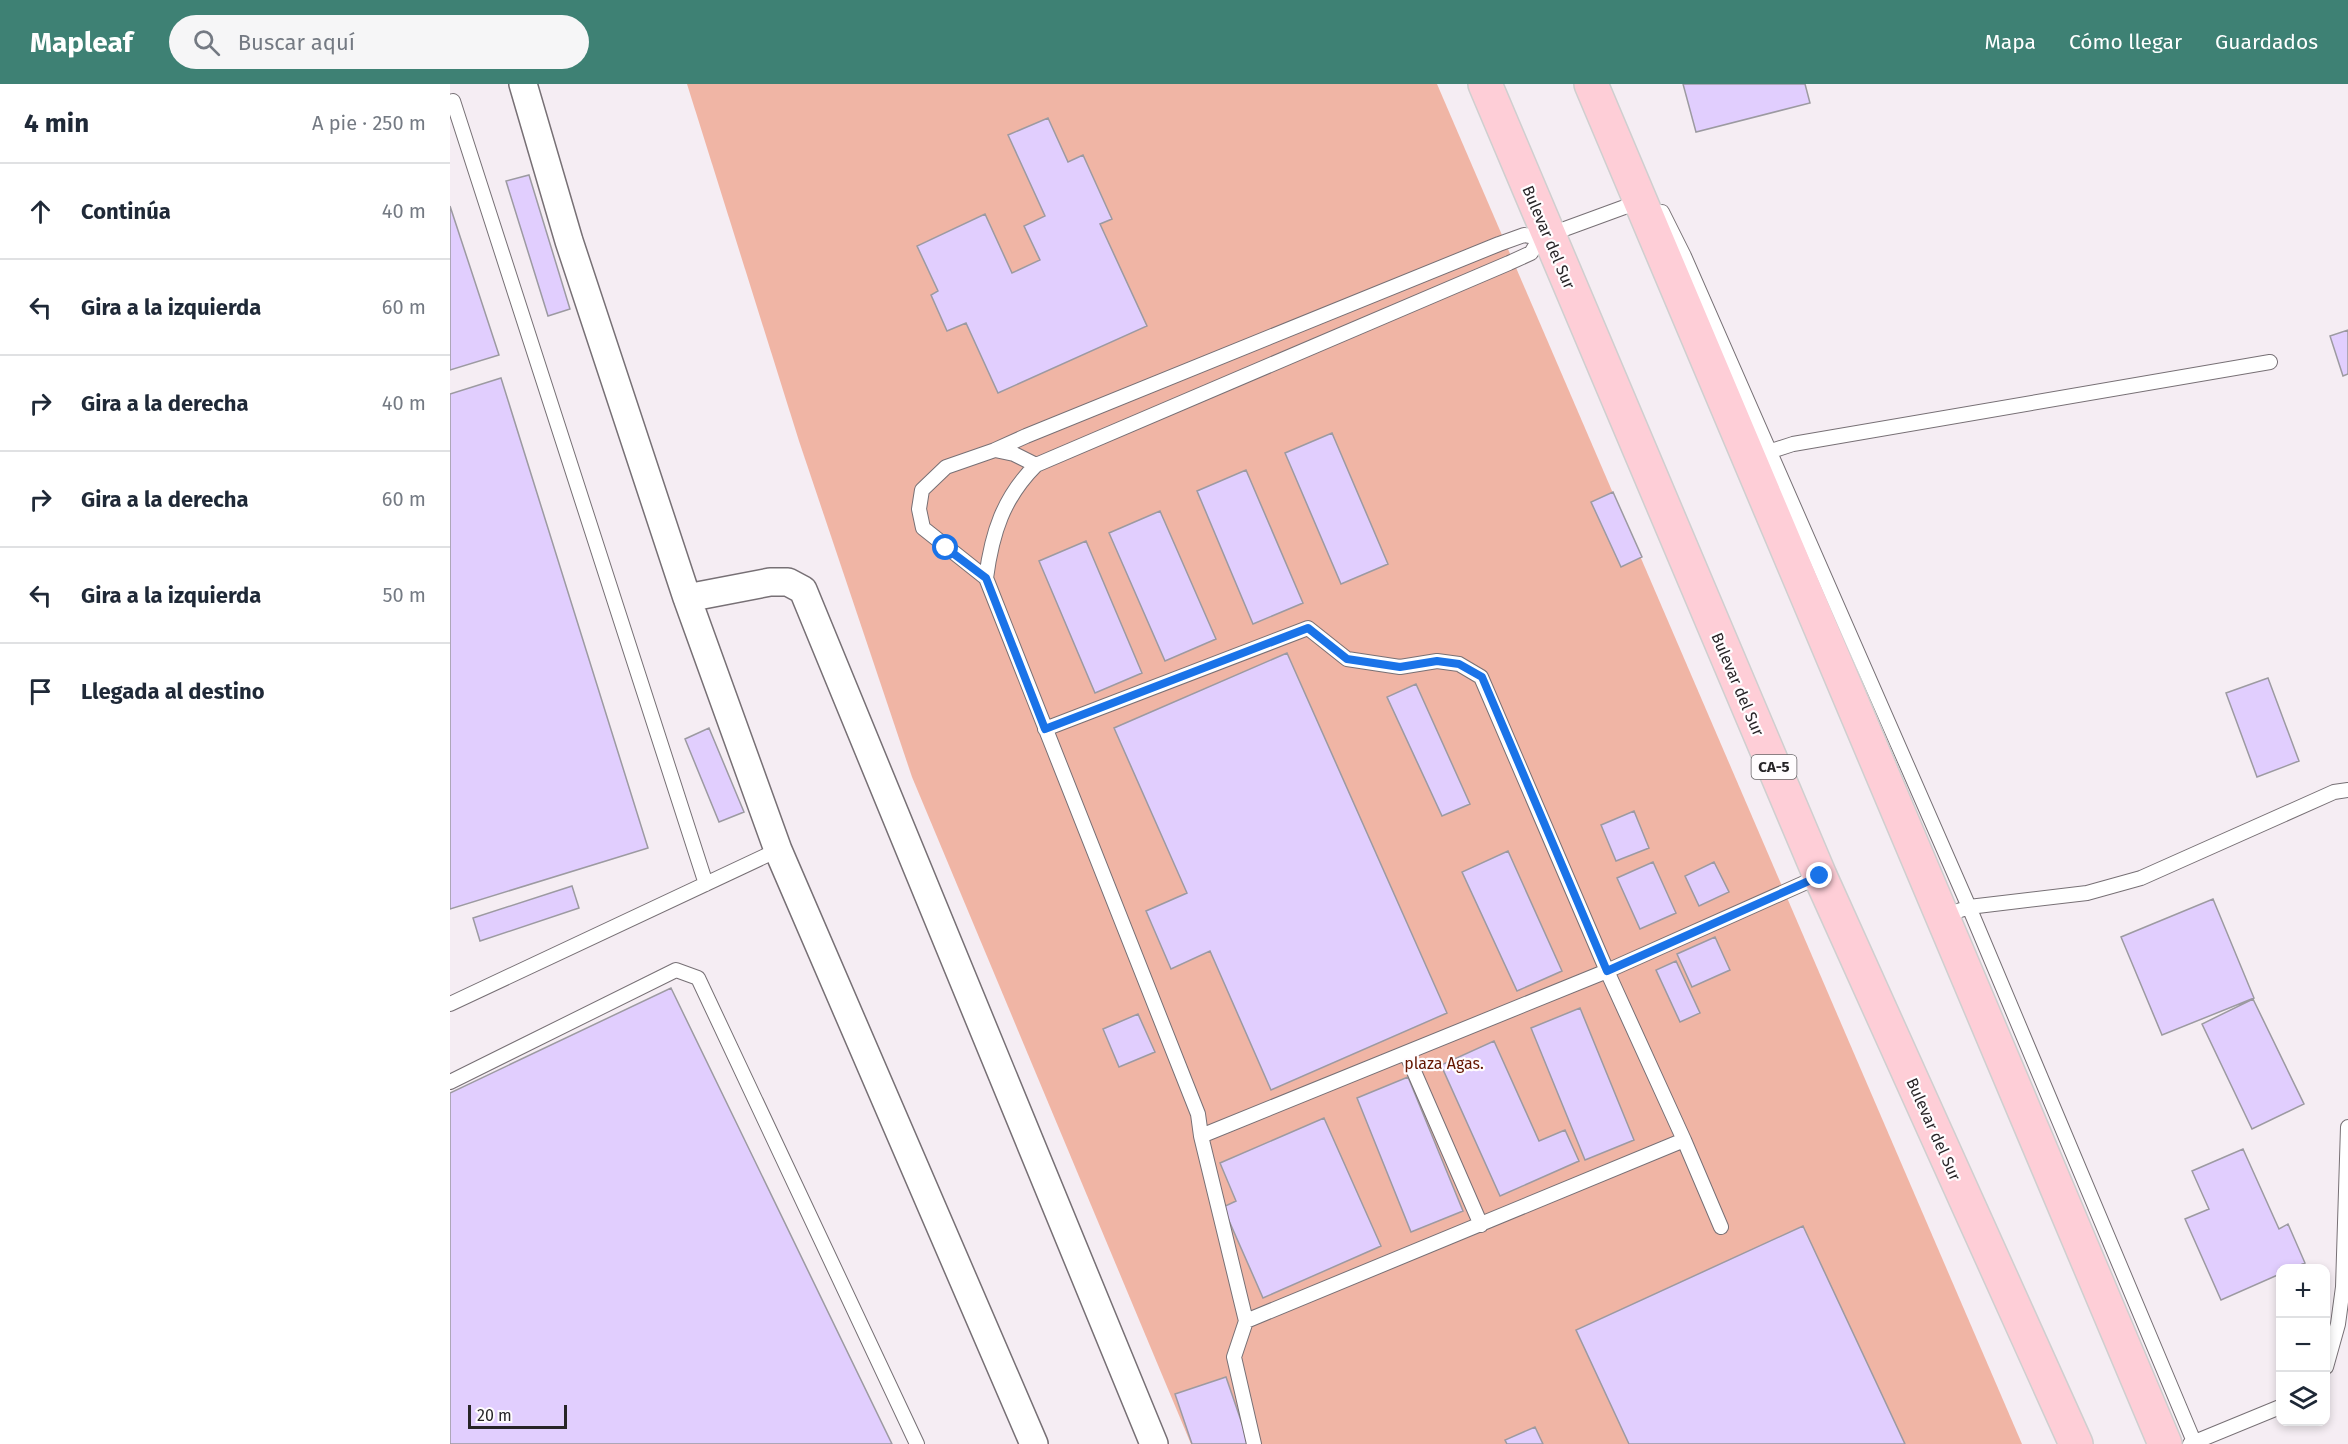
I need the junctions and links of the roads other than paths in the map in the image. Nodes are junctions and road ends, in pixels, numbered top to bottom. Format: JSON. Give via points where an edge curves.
{"nodes":[{"id":1,"x":523,"y":84,"type":"edge"},
{"id":2,"x":1485,"y":84,"type":"edge"},
{"id":3,"x":1591,"y":84,"type":"edge"},
{"id":4,"x":453,"y":101,"type":"dead end"},
{"id":5,"x":1638,"y":202,"type":"junction"},
{"id":6,"x":1544,"y":236,"type":"junction"},
{"id":7,"x":2270,"y":362,"type":"dead end"},
{"id":8,"x":995,"y":450,"type":"junction"},
{"id":9,"x":1758,"y":454,"type":"junction"},
{"id":10,"x":1036,"y":465,"type":"junction"},
{"id":11,"x":986,"y":578,"type":"junction"},
{"id":12,"x":687,"y":598,"type":"junction"},
{"id":13,"x":1045,"y":729,"type":"junction"},
{"id":14,"x":2348,"y":790,"type":"edge"},
{"id":15,"x":778,"y":850,"type":"junction"},
{"id":16,"x":1820,"y":876,"type":"junction"},
{"id":17,"x":706,"y":884,"type":"junction"},
{"id":18,"x":1957,"y":912,"type":"junction"},
{"id":19,"x":1607,"y":971,"type":"junction"},
{"id":20,"x":450,"y":1004,"type":"edge"},
{"id":21,"x":1406,"y":1053,"type":"junction"},
{"id":22,"x":450,"y":1082,"type":"edge"},
{"id":23,"x":2348,"y":1127,"type":"edge"},
{"id":24,"x":1201,"y":1136,"type":"junction"},
{"id":25,"x":1684,"y":1140,"type":"junction"},
{"id":26,"x":1480,"y":1225,"type":"junction"},
{"id":27,"x":1721,"y":1227,"type":"dead end"},
{"id":28,"x":1246,"y":1321,"type":"junction"},
{"id":29,"x":2330,"y":1350,"type":"edge"},
{"id":30,"x":2276,"y":1409,"type":"edge"},
{"id":31,"x":917,"y":1444,"type":"edge"},
{"id":32,"x":1034,"y":1444,"type":"edge"},
{"id":33,"x":1154,"y":1444,"type":"edge"},
{"id":34,"x":1254,"y":1444,"type":"edge"},
{"id":35,"x":2076,"y":1444,"type":"edge"},
{"id":36,"x":2186,"y":1444,"type":"edge"}],
"edges":[{"from":1,"to":12,"type":"street","via":[[569,241]]},
{"from":2,"to":6,"type":"highway","name":"Bulevar del Sur","number":"CA-5"},
{"from":3,"to":5,"type":"highway"},
{"from":4,"to":17,"type":"lane"},
{"from":5,"to":6,"type":"lane"},
{"from":5,"to":9,"type":"highway"},
{"from":6,"to":8,"type":"lane","via":[[1524,235],[1499,244]]},
{"from":6,"to":10,"type":"lane","via":[[1531,253],[1509,263]]},
{"from":6,"to":16,"type":"highway","name":"Bulevar del Sur","number":"CA-5"},
{"from":7,"to":9,"type":"lane","via":[[1793,444]]},
{"from":8,"to":10,"type":"lane"},
{"from":8,"to":11,"type":"lane","via":[[946,467],[922,490],[919,509],[923,528]]},
{"from":9,"to":18,"type":"highway"},
{"from":10,"to":11,"type":"lane","via":[[1004,506],[990,548]]},
{"from":11,"to":13,"type":"lane"},
{"from":12,"to":15,"type":"street"},
{"from":12,"to":33,"type":"street","via":[[770,582],[788,582],[803,590]]},
{"from":13,"to":19,"type":"lane","via":[[1308,628],[1347,659],[1400,667],[1437,661],[1459,664],[1482,677]]},
{"from":13,"to":24,"type":"lane","via":[[1198,1114]]},
{"from":14,"to":18,"type":"lane","via":[[2334,792],[2141,878],[2087,893]]},
{"from":15,"to":17,"type":"lane"},
{"from":15,"to":32,"type":"street"},
{"from":16,"to":19,"type":"lane"},
{"from":16,"to":35,"type":"highway","name":"Bulevar del Sur","number":"CA-5"},
{"from":17,"to":20,"type":"lane"},
{"from":18,"to":36,"type":"highway"},
{"from":19,"to":21,"type":"lane"},
{"from":19,"to":25,"type":"lane"},
{"from":21,"to":24,"type":"lane"},
{"from":21,"to":26,"type":"lane"},
{"from":22,"to":31,"type":"lane","via":[[675,970],[698,978]]},
{"from":23,"to":29,"type":"lane","via":[[2343,1287]]},
{"from":24,"to":28,"type":"lane"},
{"from":25,"to":26,"type":"lane"},
{"from":25,"to":27,"type":"lane"},
{"from":26,"to":28,"type":"lane"},
{"from":28,"to":34,"type":"lane","via":[[1234,1357]]},
{"from":30,"to":36,"type":"lane"}]}
